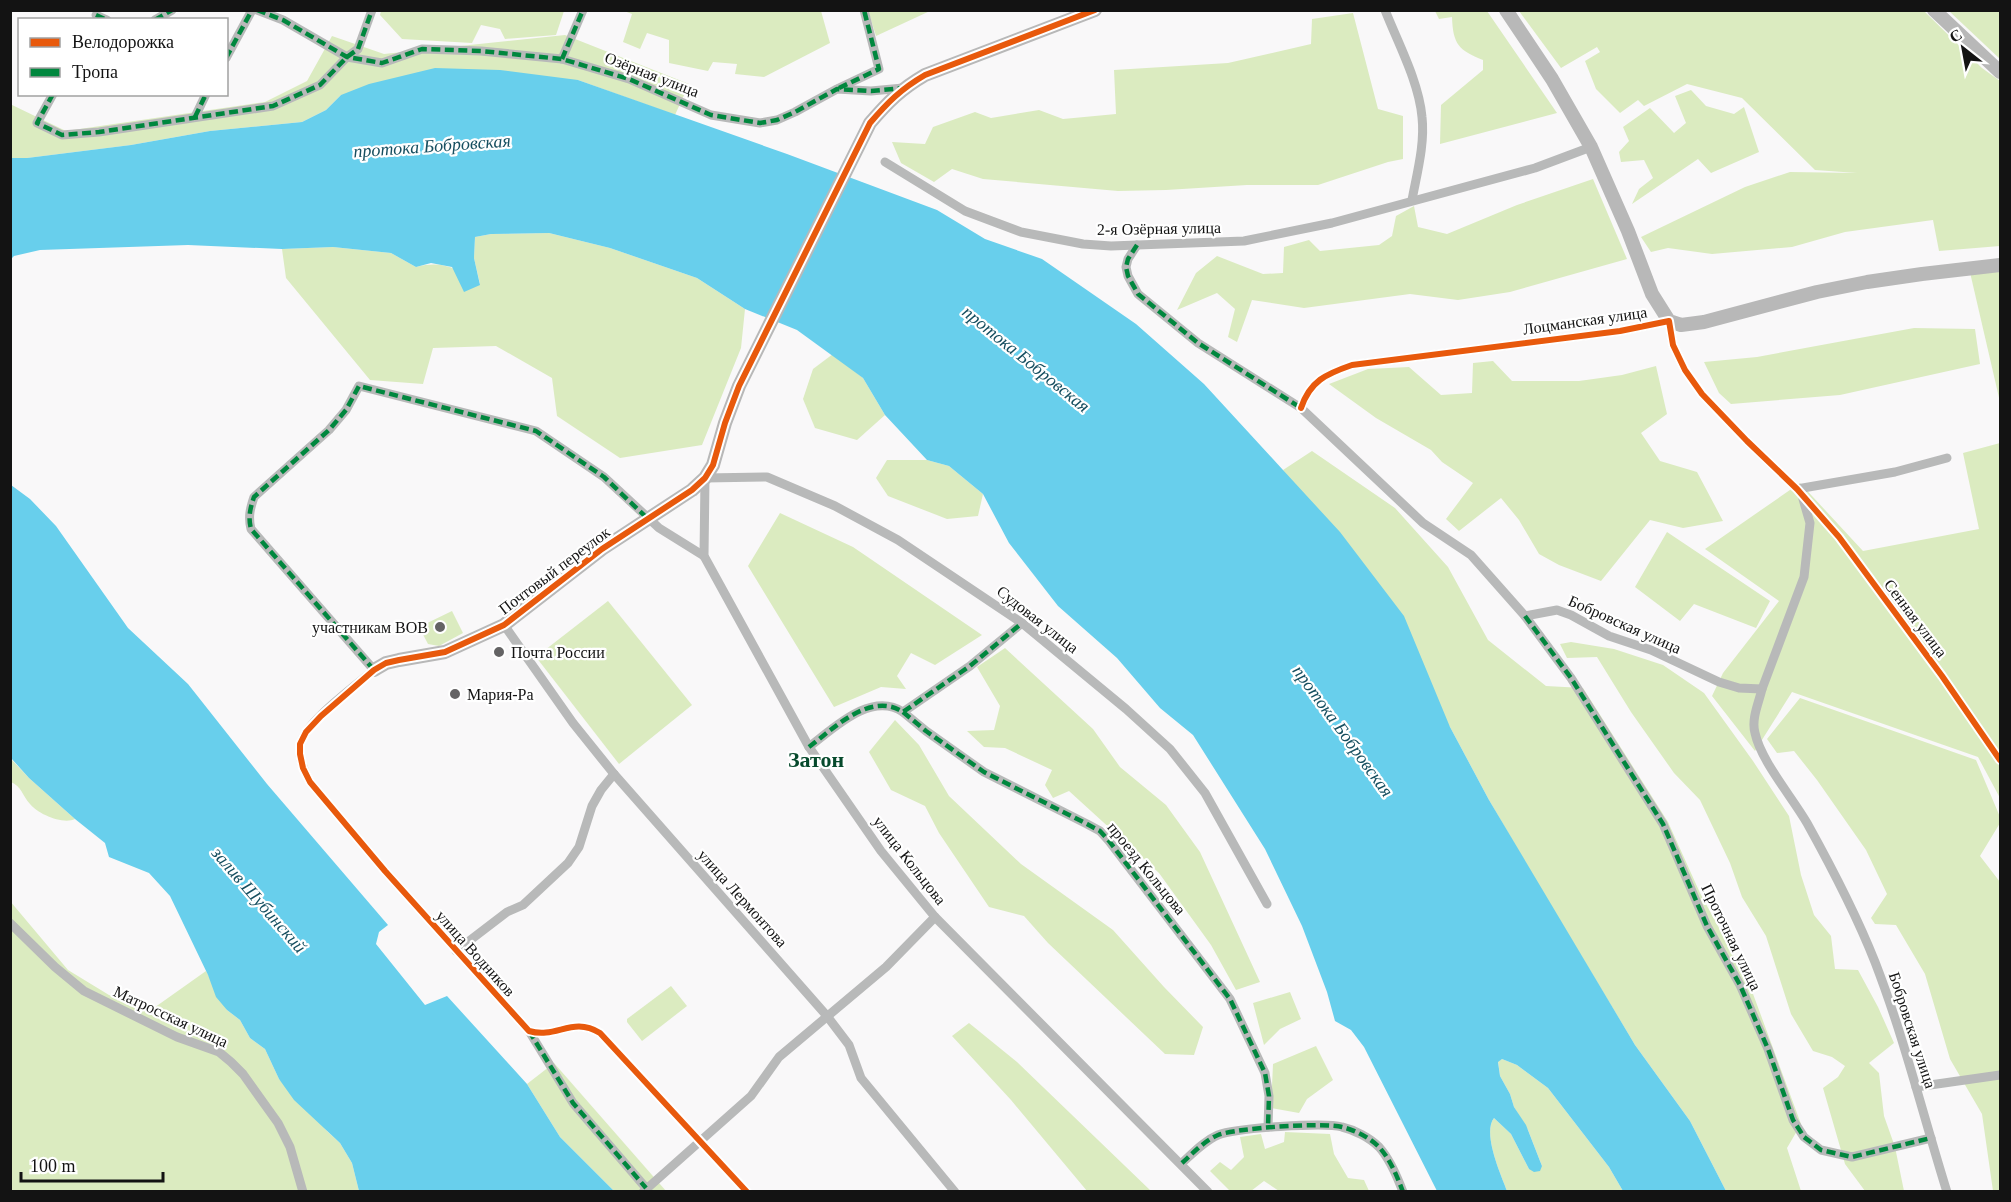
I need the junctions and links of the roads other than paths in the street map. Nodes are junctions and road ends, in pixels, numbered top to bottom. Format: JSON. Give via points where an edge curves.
{"nodes":[{"id":1,"x":172,"y":10,"type":"edge"},
{"id":2,"x":254,"y":10,"type":"edge"},
{"id":3,"x":372,"y":10,"type":"edge"},
{"id":4,"x":583,"y":10,"type":"edge"},
{"id":5,"x":864,"y":10,"type":"edge"},
{"id":6,"x":1095,"y":10,"type":"edge"},
{"id":7,"x":1385,"y":10,"type":"edge"},
{"id":8,"x":1506,"y":10,"type":"edge"},
{"id":9,"x":1934,"y":10,"type":"edge"},
{"id":10,"x":158,"y":18,"type":"edge"},
{"id":11,"x":228,"y":55,"type":"edge"},
{"id":12,"x":347,"y":57,"type":"junction"},
{"id":13,"x":562,"y":59,"type":"junction"},
{"id":14,"x":2001,"y":72,"type":"edge"},
{"id":15,"x":903,"y":88,"type":"junction"},
{"id":16,"x":837,"y":89,"type":"junction"},
{"id":17,"x":52,"y":96,"type":"edge"},
{"id":18,"x":205,"y":96,"type":"edge"},
{"id":19,"x":195,"y":117,"type":"junction"},
{"id":20,"x":1592,"y":147,"type":"junction"},
{"id":21,"x":885,"y":162,"type":"dead end"},
{"id":22,"x":1412,"y":200,"type":"junction"},
{"id":23,"x":1137,"y":245,"type":"junction"},
{"id":24,"x":2001,"y":265,"type":"edge"},
{"id":25,"x":1668,"y":321,"type":"junction"},
{"id":26,"x":1301,"y":408,"type":"junction"},
{"id":27,"x":1947,"y":458,"type":"dead end"},
{"id":28,"x":705,"y":478,"type":"junction"},
{"id":29,"x":1800,"y":493,"type":"junction"},
{"id":30,"x":647,"y":518,"type":"junction"},
{"id":31,"x":704,"y":556,"type":"junction"},
{"id":32,"x":1525,"y":616,"type":"junction"},
{"id":33,"x":1022,"y":622,"type":"junction"},
{"id":34,"x":504,"y":626,"type":"junction"},
{"id":35,"x":374,"y":670,"type":"junction"},
{"id":36,"x":1762,"y":689,"type":"junction"},
{"id":37,"x":903,"y":712,"type":"junction"},
{"id":38,"x":809,"y":747,"type":"junction"},
{"id":39,"x":2001,"y":760,"type":"edge"},
{"id":40,"x":614,"y":774,"type":"junction"},
{"id":41,"x":1267,"y":904,"type":"dead end"},
{"id":42,"x":935,"y":917,"type":"junction"},
{"id":43,"x":10,"y":923,"type":"edge"},
{"id":44,"x":456,"y":951,"type":"junction"},
{"id":45,"x":827,"y":1016,"type":"junction"},
{"id":46,"x":528,"y":1031,"type":"junction"},
{"id":47,"x":2001,"y":1075,"type":"edge"},
{"id":48,"x":1916,"y":1087,"type":"junction"},
{"id":49,"x":1268,"y":1126,"type":"junction"},
{"id":50,"x":1931,"y":1138,"type":"junction"},
{"id":51,"x":700,"y":1141,"type":"junction"},
{"id":52,"x":1182,"y":1164,"type":"junction"},
{"id":53,"x":649,"y":1189,"type":"edge"},
{"id":54,"x":303,"y":1191,"type":"edge"},
{"id":55,"x":747,"y":1191,"type":"edge"},
{"id":56,"x":955,"y":1191,"type":"edge"},
{"id":57,"x":1208,"y":1191,"type":"edge"},
{"id":58,"x":1403,"y":1191,"type":"edge"},
{"id":59,"x":1947,"y":1191,"type":"edge"}],
"edges":[{"from":1,"to":10,"type":"street"},
{"from":2,"to":11,"type":"street"},
{"from":2,"to":12,"type":"street","name":"Озёрная улица","via":[[283,20]]},
{"from":3,"to":12,"type":"street","via":[[358,49]]},
{"from":4,"to":13,"type":"street"},
{"from":5,"to":16,"type":"street","name":"Озёрная улица","via":[[879,69]]},
{"from":6,"to":15,"type":"street","via":[[925,75]]},
{"from":7,"to":22,"type":"street","via":[[1419,96],[1423,117],[1423,143]]},
{"from":8,"to":20,"type":"street","name":"Лоцманская улица"},
{"from":9,"to":14,"type":"street"},
{"from":12,"to":13,"type":"street","name":"Озёрная улица","via":[[382,63],[422,49]]},
{"from":12,"to":19,"type":"street","via":[[320,85],[273,106]]},
{"from":13,"to":16,"type":"street","name":"Озёрная улица","via":[[629,79],[711,115],[760,123],[777,120]]},
{"from":15,"to":16,"type":"street"},
{"from":15,"to":28,"type":"street","via":[[870,123],[739,386]]},
{"from":17,"to":19,"type":"street","via":[[37,123],[62,135]]},
{"from":18,"to":19,"type":"street"},
{"from":20,"to":22,"type":"street","name":"2-я Озёрная улица","via":[[1535,168]]},
{"from":20,"to":25,"type":"street","name":"Лоцманская улица","via":[[1652,294]]},
{"from":21,"to":23,"type":"street","name":"2-я Озёрная улица","via":[[965,211],[1021,232],[1083,244]]},
{"from":22,"to":23,"type":"street","name":"2-я Озёрная улица","via":[[1332,223],[1244,241]]},
{"from":23,"to":26,"type":"street","via":[[1126,267],[1138,294],[1198,343]]},
{"from":24,"to":25,"type":"street","name":"Лоцманская улица","via":[[1867,282],[1704,322],[1682,325]]},
{"from":25,"to":26,"type":"street","name":"Лоцманская улица","via":[[1620,331],[1352,365],[1316,382]]},
{"from":25,"to":29,"type":"street","name":"Лоцманская улица","via":[[1673,345],[1702,394]]},
{"from":26,"to":32,"type":"street","via":[[1423,523],[1471,555]]},
{"from":27,"to":29,"type":"street"},
{"from":28,"to":30,"type":"street","name":"Почтовый переулок"},
{"from":28,"to":31,"type":"street","name":"улица Кольцова"},
{"from":28,"to":33,"type":"street","name":"Судовая улица","via":[[767,477],[835,506],[898,540]]},
{"from":29,"to":36,"type":"street","name":"Бобровская улица","via":[[1810,523],[1804,577]]},
{"from":29,"to":39,"type":"street","name":"Сенная улица","via":[[1852,556]]},
{"from":30,"to":31,"type":"street"},
{"from":30,"to":34,"type":"street","name":"Почтовый переулок"},
{"from":30,"to":35,"type":"street","via":[[604,477],[536,431],[358,386],[346,410],[329,430],[254,497],[249,521],[251,530]]},
{"from":31,"to":38,"type":"street","name":"улица Кольцова"},
{"from":32,"to":36,"type":"street","name":"Бобровская улица","via":[[1557,610],[1713,680],[1739,688]]},
{"from":32,"to":50,"type":"street","name":"Проточная улица","via":[[1571,678],[1663,824],[1707,927],[1740,985],[1793,1120],[1804,1137],[1821,1150],[1852,1157]]},
{"from":33,"to":37,"type":"street","via":[[970,666]]},
{"from":33,"to":41,"type":"street","name":"Судовая улица","via":[[1170,749],[1205,793]]},
{"from":34,"to":35,"type":"street","name":"Почтовый переулок","via":[[446,652],[386,663]]},
{"from":34,"to":40,"type":"street","name":"улица Лермонтова"},
{"from":35,"to":44,"type":"street","name":"улица Водников","via":[[306,732],[300,744],[303,768],[310,782]]},
{"from":36,"to":48,"type":"street","name":"Бобровская улица","via":[[1754,732],[1838,879],[1875,961]]},
{"from":37,"to":38,"type":"street","name":"проезд Кольцова","via":[[882,704],[867,709],[849,717]]},
{"from":37,"to":49,"type":"street","name":"проезд Кольцова","via":[[984,772],[1088,824],[1109,841],[1230,999],[1265,1074]]},
{"from":38,"to":42,"type":"street","name":"улица Кольцова","via":[[881,851]]},
{"from":40,"to":44,"type":"street","via":[[592,806],[579,847],[568,863],[523,905],[507,912]]},
{"from":40,"to":45,"type":"street","name":"улица Лермонтова"},
{"from":42,"to":45,"type":"street","via":[[886,967]]},
{"from":42,"to":52,"type":"street","name":"улица Кольцова"},
{"from":43,"to":54,"type":"street","name":"Матросская улица","via":[[84,991],[177,1037],[219,1052],[231,1062],[278,1123]]},
{"from":44,"to":46,"type":"street","name":"улица Водников"},
{"from":45,"to":51,"type":"street","via":[[779,1057],[751,1096]]},
{"from":45,"to":56,"type":"street","name":"улица Лермонтова","via":[[849,1045],[861,1078]]},
{"from":46,"to":51,"type":"street","via":[[548,1033],[578,1025],[600,1033]]},
{"from":46,"to":53,"type":"street","name":"улица Водников","via":[[573,1103]]},
{"from":47,"to":48,"type":"street"},
{"from":48,"to":50,"type":"street","name":"Бобровская улица"},
{"from":49,"to":52,"type":"street","via":[[1220,1134]]},
{"from":49,"to":58,"type":"street","via":[[1341,1126],[1361,1134],[1379,1147]]},
{"from":50,"to":59,"type":"street","name":"Бобровская улица"},
{"from":51,"to":53,"type":"street"},
{"from":51,"to":55,"type":"street"},
{"from":52,"to":57,"type":"street","name":"улица Кольцова"}]}
